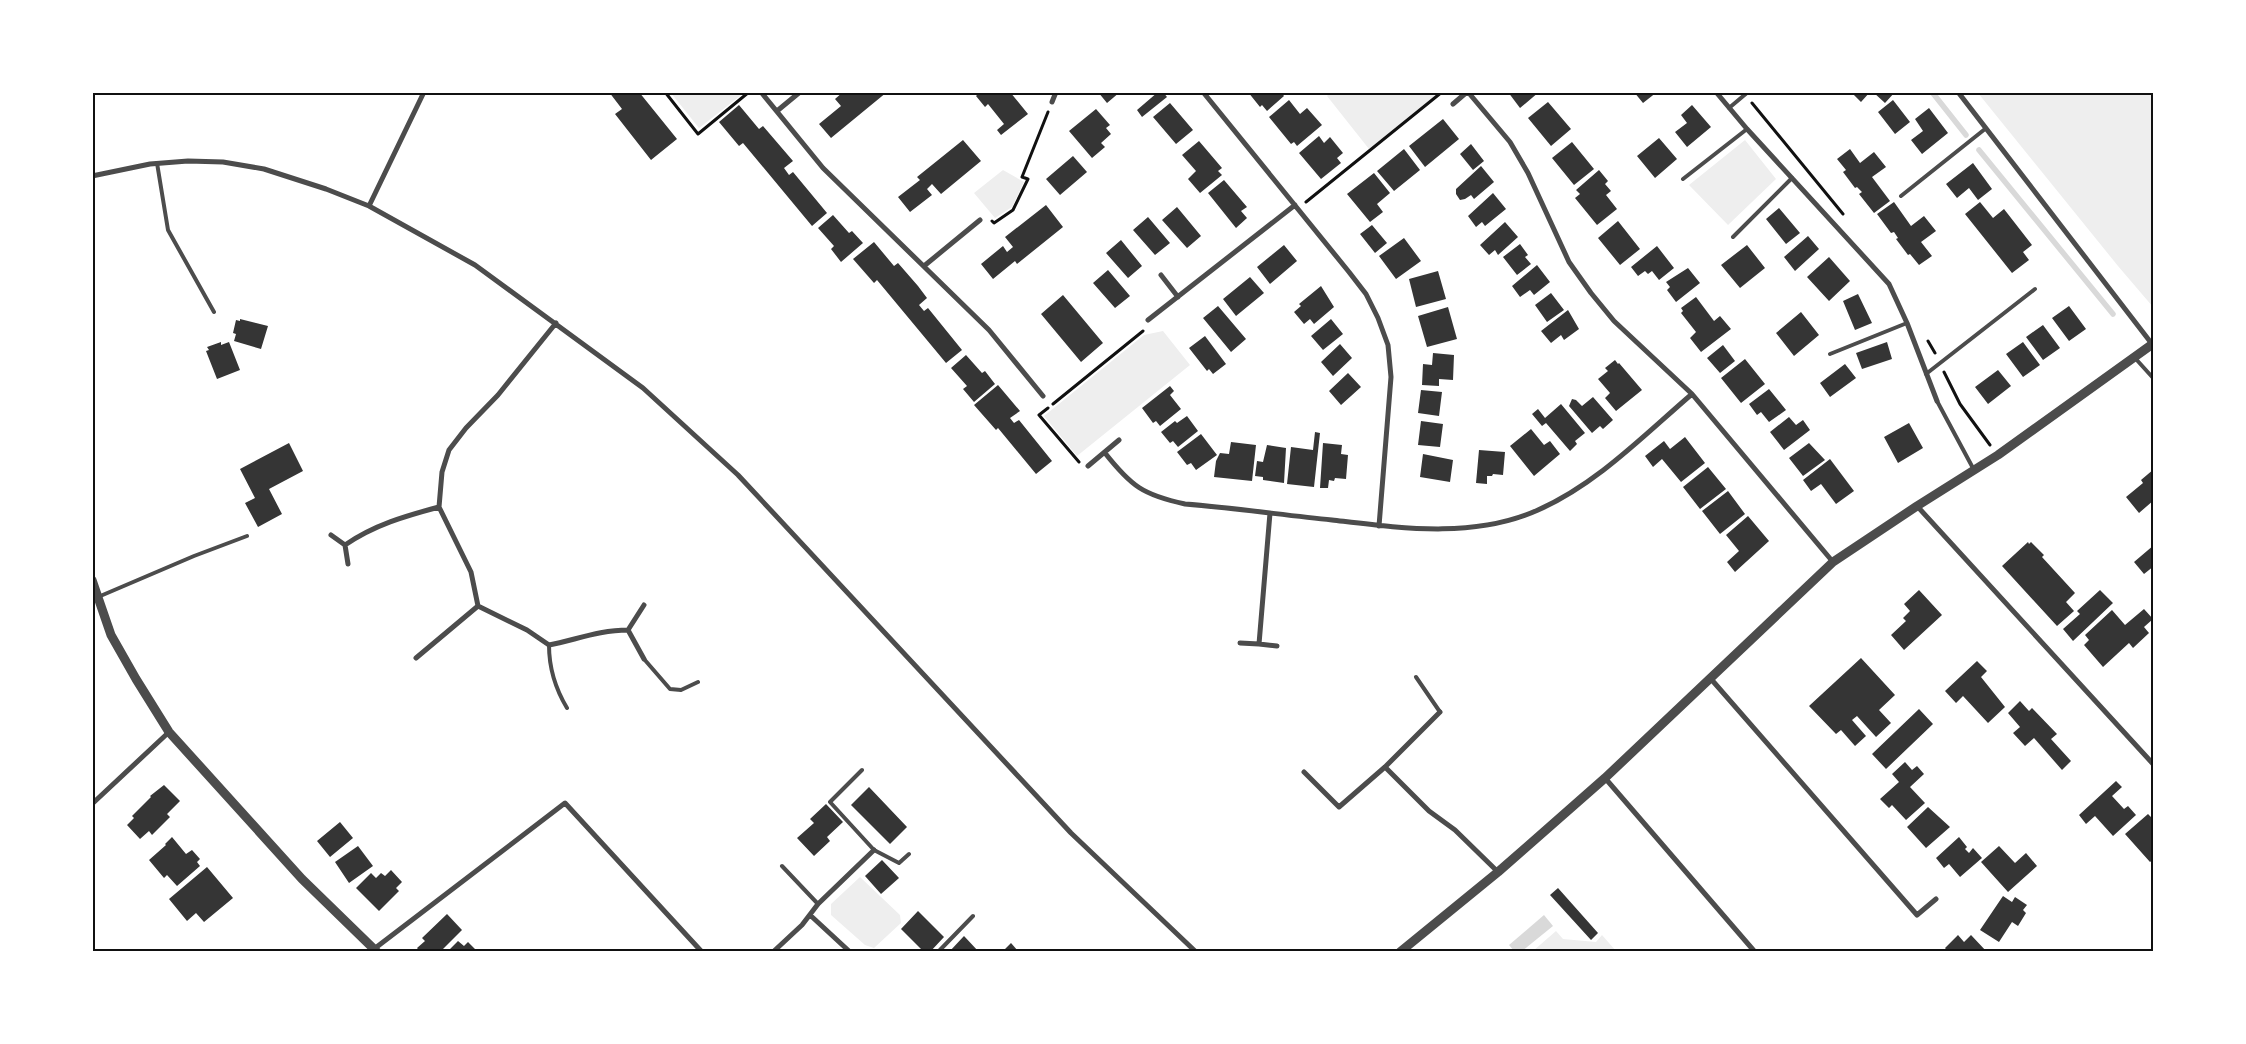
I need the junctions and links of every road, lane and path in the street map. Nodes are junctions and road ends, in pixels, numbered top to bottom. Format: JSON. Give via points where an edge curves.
{"nodes":[{"id":1,"x":424,"y":92,"type":"edge"},
{"id":2,"x":665,"y":92,"type":"edge"},
{"id":3,"x":749,"y":92,"type":"edge"},
{"id":4,"x":761,"y":92,"type":"edge"},
{"id":5,"x":800,"y":92,"type":"edge"},
{"id":6,"x":1056,"y":92,"type":"edge"},
{"id":7,"x":1202,"y":92,"type":"edge"},
{"id":8,"x":1442,"y":92,"type":"edge"},
{"id":9,"x":1468,"y":92,"type":"edge"},
{"id":10,"x":1716,"y":92,"type":"edge"},
{"id":11,"x":1748,"y":92,"type":"edge"},
{"id":12,"x":1958,"y":92,"type":"edge"},
{"id":13,"x":1052,"y":102,"type":"joint"},
{"id":14,"x":1453,"y":104,"type":"dead end"},
{"id":15,"x":1729,"y":108,"type":"junction"},
{"id":16,"x":778,"y":111,"type":"junction"},
{"id":17,"x":1747,"y":129,"type":"junction"},
{"id":18,"x":1985,"y":129,"type":"junction"},
{"id":19,"x":157,"y":163,"type":"junction"},
{"id":20,"x":92,"y":176,"type":"edge"},
{"id":21,"x":1792,"y":178,"type":"junction"},
{"id":22,"x":1683,"y":179,"type":"dead end"},
{"id":23,"x":1901,"y":196,"type":"dead end"},
{"id":24,"x":368,"y":206,"type":"junction"},
{"id":25,"x":1297,"y":207,"type":"junction"},
{"id":26,"x":980,"y":220,"type":"joint"},
{"id":27,"x":1733,"y":237,"type":"dead end"},
{"id":28,"x":924,"y":266,"type":"junction"},
{"id":29,"x":1161,"y":276,"type":"dead end"},
{"id":30,"x":2035,"y":289,"type":"dead end"},
{"id":31,"x":1178,"y":297,"type":"junction"},
{"id":32,"x":214,"y":312,"type":"dead end"},
{"id":33,"x":1148,"y":320,"type":"joint"},
{"id":34,"x":556,"y":323,"type":"junction"},
{"id":35,"x":1907,"y":323,"type":"junction"},
{"id":36,"x":2153,"y":344,"type":"edge"},
{"id":37,"x":1830,"y":354,"type":"dead end"},
{"id":38,"x":2134,"y":357,"type":"junction"},
{"id":39,"x":1926,"y":374,"type":"junction"},
{"id":40,"x":2154,"y":379,"type":"edge"},
{"id":41,"x":1692,"y":394,"type":"junction"},
{"id":42,"x":1043,"y":396,"type":"joint"},
{"id":43,"x":1937,"y":401,"type":"joint"},
{"id":44,"x":1051,"y":405,"type":"junction"},
{"id":45,"x":1120,"y":440,"type":"dead end"},
{"id":46,"x":1104,"y":453,"type":"junction"},
{"id":47,"x":1088,"y":466,"type":"joint"},
{"id":48,"x":1974,"y":470,"type":"junction"},
{"id":49,"x":1916,"y":506,"type":"junction"},
{"id":50,"x":440,"y":507,"type":"junction"},
{"id":51,"x":1270,"y":513,"type":"junction"},
{"id":52,"x":1379,"y":526,"type":"junction"},
{"id":53,"x":331,"y":535,"type":"dead end"},
{"id":54,"x":247,"y":536,"type":"dead end"},
{"id":55,"x":345,"y":545,"type":"junction"},
{"id":56,"x":1833,"y":562,"type":"junction"},
{"id":57,"x":348,"y":564,"type":"dead end"},
{"id":58,"x":92,"y":580,"type":"edge"},
{"id":59,"x":98,"y":597,"type":"junction"},
{"id":60,"x":644,"y":605,"type":"dead end"},
{"id":61,"x":478,"y":606,"type":"junction"},
{"id":62,"x":628,"y":630,"type":"junction"},
{"id":63,"x":1240,"y":643,"type":"dead end"},
{"id":64,"x":1259,"y":644,"type":"junction"},
{"id":65,"x":548,"y":645,"type":"junction"},
{"id":66,"x":1277,"y":646,"type":"dead end"},
{"id":67,"x":416,"y":658,"type":"dead end"},
{"id":68,"x":644,"y":659,"type":"joint"},
{"id":69,"x":1416,"y":677,"type":"dead end"},
{"id":70,"x":1710,"y":680,"type":"junction"},
{"id":71,"x":698,"y":682,"type":"dead end"},
{"id":72,"x":567,"y":708,"type":"dead end"},
{"id":73,"x":1440,"y":712,"type":"joint"},
{"id":74,"x":170,"y":732,"type":"junction"},
{"id":75,"x":2154,"y":765,"type":"edge"},
{"id":76,"x":1385,"y":768,"type":"junction"},
{"id":77,"x":862,"y":770,"type":"dead end"},
{"id":78,"x":1304,"y":772,"type":"dead end"},
{"id":79,"x":1605,"y":778,"type":"junction"},
{"id":80,"x":92,"y":804,"type":"edge"},
{"id":81,"x":874,"y":850,"type":"junction"},
{"id":82,"x":909,"y":854,"type":"dead end"},
{"id":83,"x":782,"y":866,"type":"dead end"},
{"id":84,"x":1498,"y":872,"type":"junction"},
{"id":85,"x":1936,"y":899,"type":"dead end"},
{"id":86,"x":818,"y":904,"type":"junction"},
{"id":87,"x":810,"y":915,"type":"junction"},
{"id":88,"x":973,"y":916,"type":"dead end"},
{"id":89,"x":376,"y":950,"type":"edge"},
{"id":90,"x":702,"y":952,"type":"edge"},
{"id":91,"x":773,"y":952,"type":"edge"},
{"id":92,"x":850,"y":952,"type":"edge"},
{"id":93,"x":938,"y":952,"type":"edge"},
{"id":94,"x":1196,"y":952,"type":"edge"},
{"id":95,"x":1400,"y":952,"type":"edge"},
{"id":96,"x":1755,"y":952,"type":"edge"}],
"edges":[{"from":1,"to":24,"type":"street"},
{"from":2,"to":3,"type":"path","via":[[698,134]]},
{"from":4,"to":16,"type":"street"},
{"from":5,"to":16,"type":"street"},
{"from":6,"to":13,"type":"street"},
{"from":7,"to":25,"type":"street"},
{"from":8,"to":25,"type":"path"},
{"from":9,"to":14,"type":"street"},
{"from":9,"to":41,"type":"street","via":[[1510,142],[1569,262],[1591,293],[1614,320]]},
{"from":10,"to":15,"type":"street"},
{"from":11,"to":15,"type":"lane"},
{"from":12,"to":18,"type":"street"},
{"from":13,"to":26,"type":"path","via":[[1022,177],[1028,179],[1013,210],[994,223],[987,215]]},
{"from":15,"to":17,"type":"street"},
{"from":16,"to":28,"type":"street","via":[[823,168]]},
{"from":17,"to":21,"type":"street"},
{"from":17,"to":22,"type":"lane"},
{"from":18,"to":23,"type":"lane"},
{"from":18,"to":36,"type":"street"},
{"from":19,"to":20,"type":"street"},
{"from":19,"to":24,"type":"street","via":[[223,162],[264,169]]},
{"from":19,"to":32,"type":"lane","via":[[168,230]]},
{"from":21,"to":27,"type":"lane"},
{"from":21,"to":35,"type":"street","via":[[1889,284]]},
{"from":24,"to":34,"type":"street","via":[[475,265]]},
{"from":25,"to":31,"type":"street"},
{"from":25,"to":52,"type":"street","via":[[1366,294],[1388,345],[1391,377]]},
{"from":26,"to":28,"type":"street"},
{"from":28,"to":42,"type":"street","via":[[989,330]]},
{"from":29,"to":31,"type":"street"},
{"from":30,"to":39,"type":"lane"},
{"from":31,"to":33,"type":"street"},
{"from":33,"to":44,"type":"path","via":[[1152,324]]},
{"from":34,"to":50,"type":"street","via":[[448,450],[442,472]]},
{"from":34,"to":94,"type":"street","via":[[643,388],[738,475],[1071,833]]},
{"from":35,"to":37,"type":"lane"},
{"from":35,"to":39,"type":"street"},
{"from":36,"to":38,"type":"street"},
{"from":38,"to":40,"type":"lane"},
{"from":38,"to":48,"type":"street"},
{"from":39,"to":43,"type":"street"},
{"from":41,"to":52,"type":"street","via":[[1600,472],[1567,495],[1537,510],[1498,523],[1458,529]]},
{"from":41,"to":56,"type":"street"},
{"from":42,"to":44,"type":"path"},
{"from":43,"to":48,"type":"lane"},
{"from":44,"to":47,"type":"path","via":[[1039,415],[1078,462]]},
{"from":45,"to":46,"type":"street"},
{"from":46,"to":47,"type":"street"},
{"from":46,"to":51,"type":"street","via":[[1129,481],[1159,498]]},
{"from":48,"to":49,"type":"street"},
{"from":49,"to":56,"type":"street"},
{"from":49,"to":75,"type":"street"},
{"from":50,"to":55,"type":"street","via":[[390,520],[365,531]]},
{"from":50,"to":61,"type":"street","via":[[471,572]]},
{"from":51,"to":52,"type":"street"},
{"from":51,"to":64,"type":"street"},
{"from":53,"to":55,"type":"street"},
{"from":54,"to":59,"type":"lane"},
{"from":55,"to":57,"type":"street"},
{"from":56,"to":70,"type":"street"},
{"from":58,"to":59,"type":"street"},
{"from":59,"to":74,"type":"street","via":[[111,634]]},
{"from":60,"to":62,"type":"street"},
{"from":61,"to":65,"type":"street","via":[[527,630]]},
{"from":61,"to":67,"type":"street"},
{"from":62,"to":65,"type":"street"},
{"from":62,"to":68,"type":"street"},
{"from":63,"to":64,"type":"street"},
{"from":64,"to":66,"type":"street"},
{"from":65,"to":72,"type":"lane","via":[[552,675]]},
{"from":68,"to":71,"type":"lane","via":[[670,689],[682,690]]},
{"from":69,"to":73,"type":"lane"},
{"from":70,"to":79,"type":"street"},
{"from":70,"to":85,"type":"street","via":[[1917,915]]},
{"from":73,"to":76,"type":"street"},
{"from":74,"to":80,"type":"street"},
{"from":74,"to":89,"type":"street","via":[[302,879]]},
{"from":76,"to":78,"type":"street","via":[[1339,807]]},
{"from":76,"to":84,"type":"street","via":[[1429,812],[1455,830]]},
{"from":77,"to":81,"type":"lane","via":[[830,802]]},
{"from":79,"to":84,"type":"street"},
{"from":79,"to":96,"type":"street"},
{"from":81,"to":82,"type":"lane","via":[[899,863]]},
{"from":81,"to":86,"type":"street"},
{"from":83,"to":86,"type":"lane"},
{"from":84,"to":95,"type":"street"},
{"from":86,"to":87,"type":"street"},
{"from":87,"to":91,"type":"street"},
{"from":87,"to":92,"type":"street"},
{"from":88,"to":93,"type":"lane"},
{"from":89,"to":90,"type":"street","via":[[565,803]]}]}
